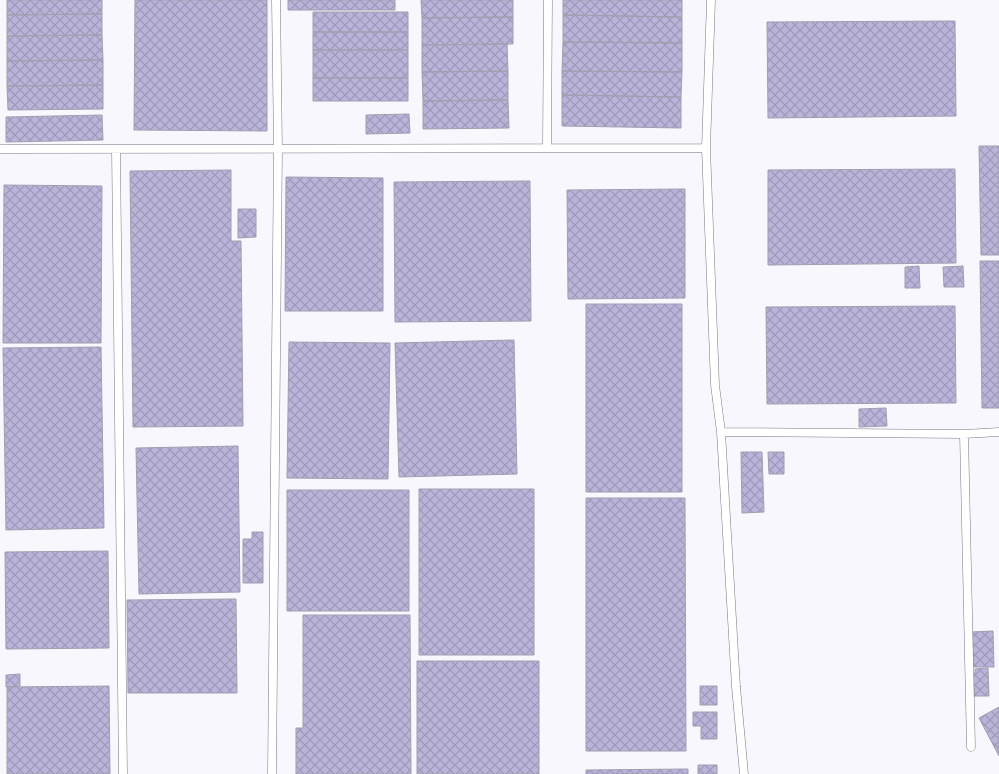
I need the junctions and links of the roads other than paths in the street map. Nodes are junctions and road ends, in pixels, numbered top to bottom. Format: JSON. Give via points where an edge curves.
{"nodes":[{"id":1,"x":276,"y":0,"type":"edge"},
{"id":2,"x":548,"y":0,"type":"edge"},
{"id":3,"x":711,"y":0,"type":"edge"},
{"id":4,"x":547,"y":148,"type":"junction"},
{"id":5,"x":706,"y":148,"type":"junction"},
{"id":6,"x":0,"y":149,"type":"edge"},
{"id":7,"x":116,"y":149,"type":"junction"},
{"id":8,"x":278,"y":149,"type":"junction"},
{"id":9,"x":720,"y":432,"type":"junction"},
{"id":10,"x":999,"y":432,"type":"edge"},
{"id":11,"x":964,"y":434,"type":"junction"},
{"id":12,"x":971,"y":747,"type":"dead end"},
{"id":13,"x":123,"y":774,"type":"edge"},
{"id":14,"x":272,"y":774,"type":"edge"},
{"id":15,"x":744,"y":774,"type":"edge"}],
"edges":[{"from":1,"to":8,"type":"lane"},
{"from":2,"to":4,"type":"lane"},
{"from":3,"to":5,"type":"lane"},
{"from":4,"to":5,"type":"lane"},
{"from":4,"to":8,"type":"lane"},
{"from":5,"to":9,"type":"lane","via":[[714,385]]},
{"from":6,"to":7,"type":"lane"},
{"from":7,"to":8,"type":"lane"},
{"from":7,"to":13,"type":"lane"},
{"from":8,"to":14,"type":"lane"},
{"from":9,"to":11,"type":"lane"},
{"from":9,"to":15,"type":"lane"},
{"from":10,"to":11,"type":"lane"},
{"from":11,"to":12,"type":"lane"}]}
